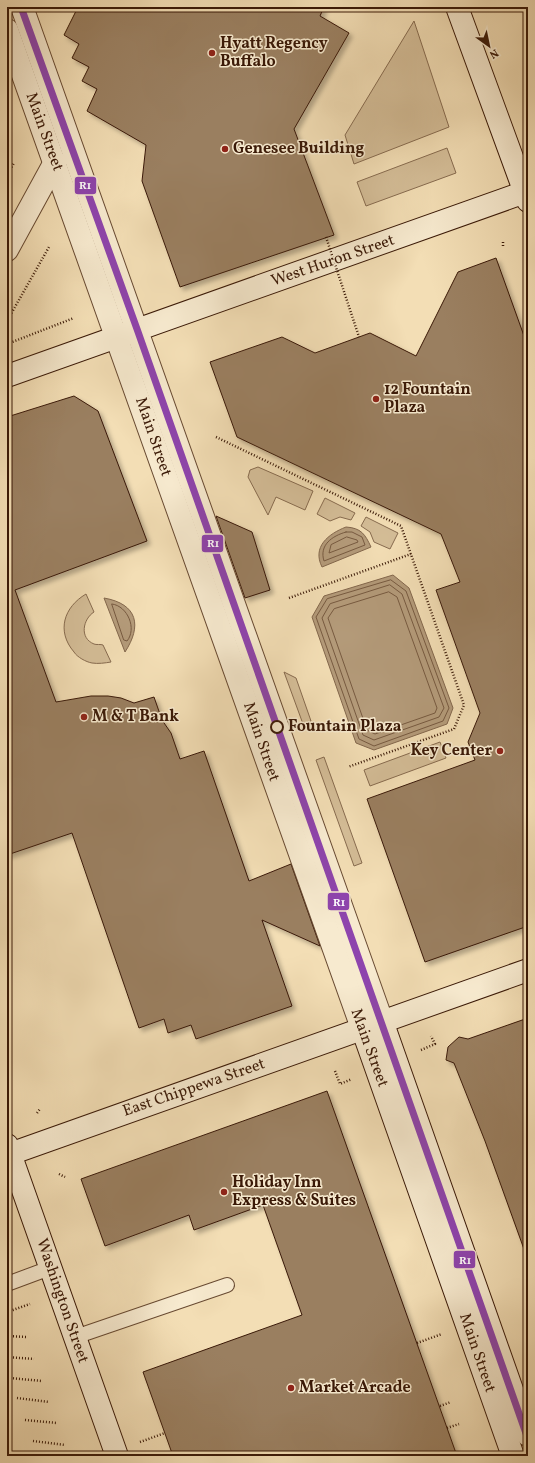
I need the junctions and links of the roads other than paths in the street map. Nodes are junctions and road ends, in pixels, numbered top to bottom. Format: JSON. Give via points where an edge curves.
{"nodes":[{"id":1,"x":22,"y":7,"type":"edge"},
{"id":2,"x":457,"y":7,"type":"edge"},
{"id":3,"x":7,"y":30,"type":"edge"},
{"id":4,"x":54,"y":162,"type":"junction"},
{"id":5,"x":527,"y":195,"type":"edge"},
{"id":6,"x":7,"y":250,"type":"edge"},
{"id":7,"x":137,"y":329,"type":"junction"},
{"id":8,"x":117,"y":337,"type":"junction"},
{"id":9,"x":7,"y":376,"type":"edge"},
{"id":10,"x":528,"y":970,"type":"edge"},
{"id":11,"x":375,"y":1024,"type":"junction"},
{"id":12,"x":8,"y":1151,"type":"edge"},
{"id":13,"x":50,"y":1268,"type":"junction"},
{"id":14,"x":7,"y":1284,"type":"edge"},
{"id":15,"x":227,"y":1285,"type":"dead end"},
{"id":16,"x":75,"y":1337,"type":"junction"},
{"id":17,"x":528,"y":1435,"type":"edge"},
{"id":18,"x":117,"y":1456,"type":"edge"},
{"id":19,"x":513,"y":1456,"type":"edge"}],
"edges":[{"from":1,"to":7,"type":"street","name":"Main Street"},
{"from":2,"to":5,"type":"street"},
{"from":3,"to":4,"type":"street","name":"Main Street"},
{"from":4,"to":6,"type":"street"},
{"from":4,"to":8,"type":"street","name":"Main Street"},
{"from":5,"to":7,"type":"street","name":"West Huron Street"},
{"from":7,"to":8,"type":"street","name":"West Huron Street"},
{"from":7,"to":11,"type":"street","name":"Main Street"},
{"from":8,"to":9,"type":"street","name":"West Huron Street"},
{"from":8,"to":11,"type":"street","name":"Main Street"},
{"from":10,"to":11,"type":"street","name":"East Chippewa Street"},
{"from":11,"to":12,"type":"street","name":"East Chippewa Street"},
{"from":11,"to":17,"type":"street","name":"Main Street"},
{"from":11,"to":19,"type":"street","name":"Main Street"},
{"from":12,"to":13,"type":"street","name":"Washington Street"},
{"from":13,"to":14,"type":"lane"},
{"from":13,"to":16,"type":"street","name":"Washington Street"},
{"from":15,"to":16,"type":"lane"},
{"from":16,"to":18,"type":"street","name":"Washington Street"}]}
